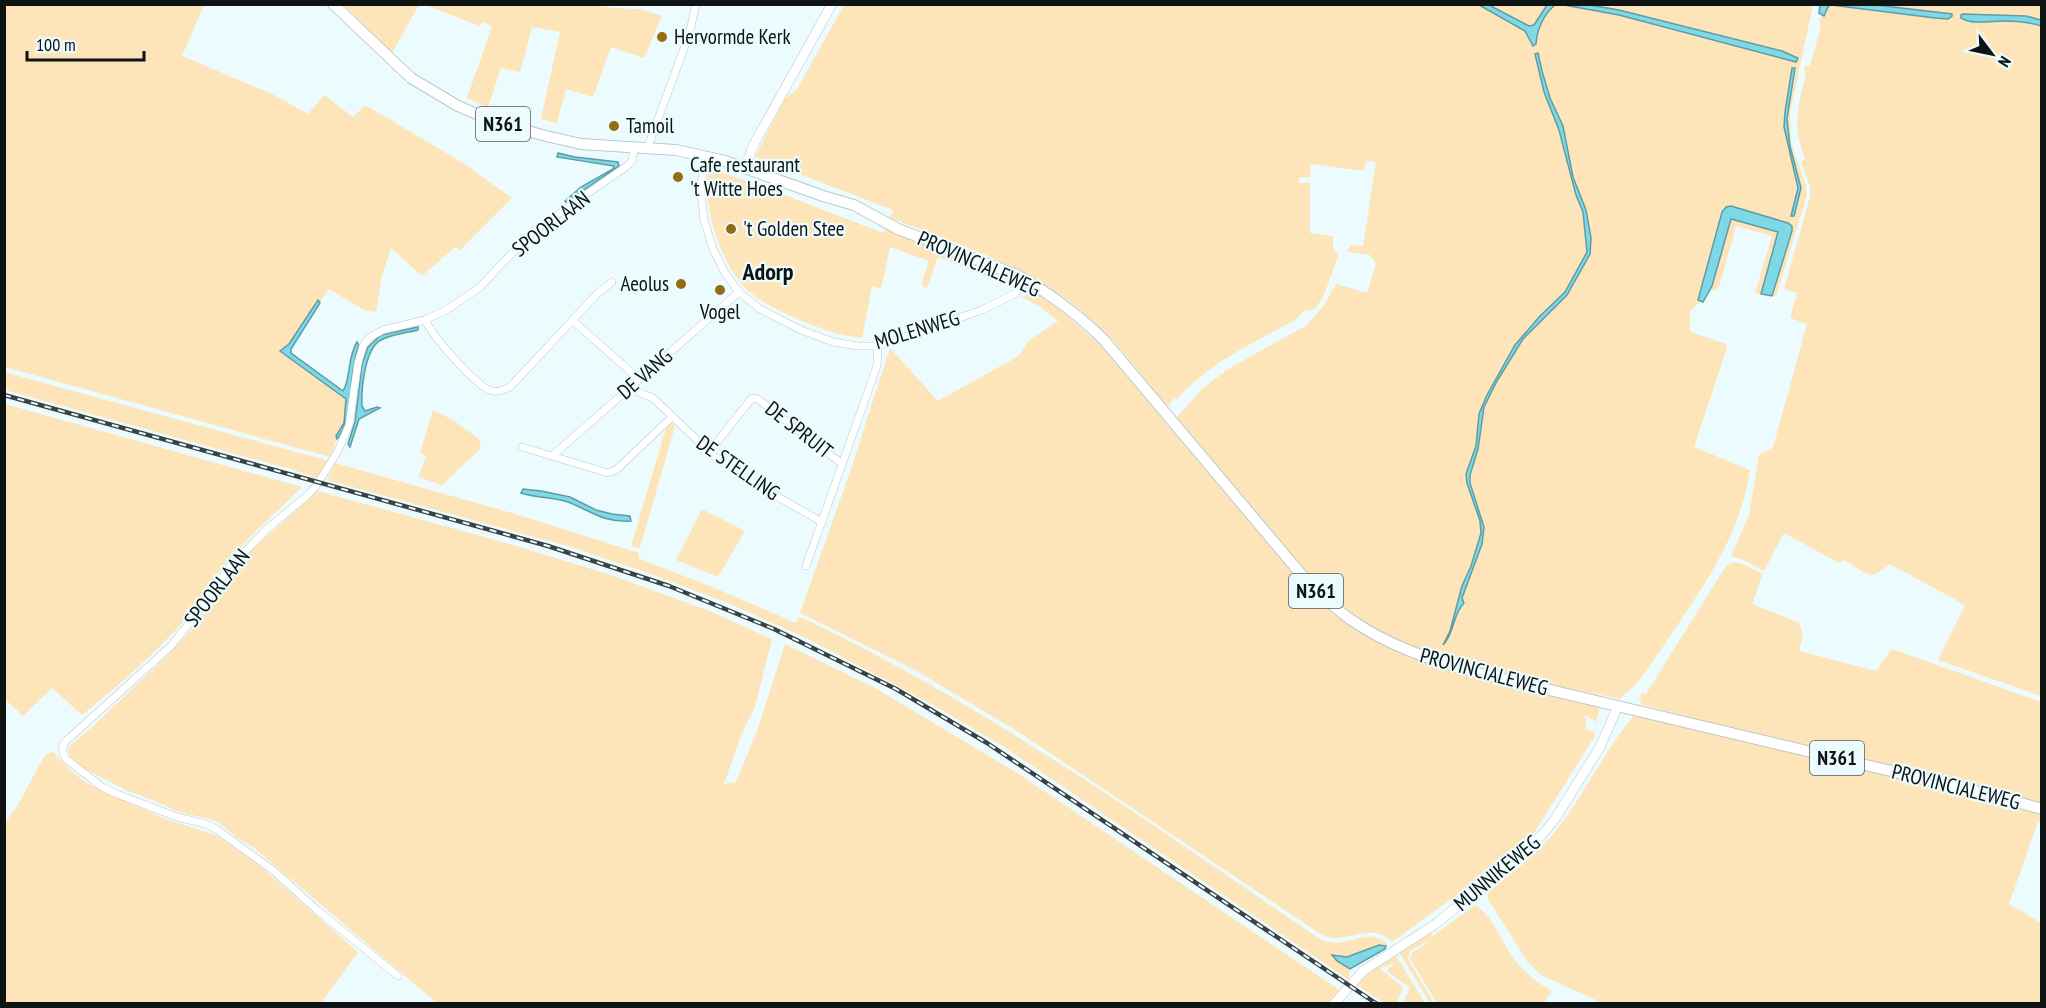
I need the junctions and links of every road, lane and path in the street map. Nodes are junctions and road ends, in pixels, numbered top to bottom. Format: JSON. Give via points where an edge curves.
{"nodes":[{"id":1,"x":333,"y":4,"type":"edge"},
{"id":2,"x":696,"y":4,"type":"edge"},
{"id":3,"x":832,"y":4,"type":"edge"},
{"id":4,"x":634,"y":148,"type":"junction"},
{"id":5,"x":647,"y":149,"type":"junction"},
{"id":6,"x":709,"y":157,"type":"junction"},
{"id":7,"x":745,"y":167,"type":"junction"},
{"id":8,"x":1027,"y":281,"type":"junction"},
{"id":9,"x":612,"y":282,"type":"dead end"},
{"id":10,"x":739,"y":292,"type":"junction"},
{"id":11,"x":425,"y":320,"type":"junction"},
{"id":12,"x":573,"y":321,"type":"junction"},
{"id":13,"x":878,"y":346,"type":"junction"},
{"id":14,"x":639,"y":379,"type":"junction"},
{"id":15,"x":632,"y":385,"type":"junction"},
{"id":16,"x":672,"y":417,"type":"junction"},
{"id":17,"x":522,"y":447,"type":"dead end"},
{"id":18,"x":709,"y":452,"type":"junction"},
{"id":19,"x":552,"y":456,"type":"junction"},
{"id":20,"x":842,"y":464,"type":"junction"},
{"id":21,"x":822,"y":522,"type":"junction"},
{"id":22,"x":806,"y":566,"type":"dead end"},
{"id":23,"x":1618,"y":706,"type":"junction"},
{"id":24,"x":2042,"y":809,"type":"edge"},
{"id":25,"x":398,"y":976,"type":"dead end"},
{"id":26,"x":1334,"y":1004,"type":"edge"}],
"edges":[{"from":1,"to":4,"type":"main road","name":"PROVINCIALEWEG","number":"N361","via":[[411,78],[458,106],[495,122],[546,136],[581,144]]},
{"from":2,"to":5,"type":"street","via":[[689,35]]},
{"from":3,"to":7,"type":"street"},
{"from":4,"to":5,"type":"main road","name":"PROVINCIALEWEG","number":"N361"},
{"from":4,"to":11,"type":"street","name":"SPOORLAAN","via":[[627,166],[531,233],[480,287]]},
{"from":5,"to":6,"type":"main road","name":"PROVINCIALEWEG","number":"N361"},
{"from":6,"to":7,"type":"main road","name":"PROVINCIALEWEG","number":"N361"},
{"from":6,"to":10,"type":"street","name":"MOLENWEG","via":[[700,184],[704,220],[717,257]]},
{"from":7,"to":8,"type":"main road","name":"PROVINCIALEWEG","number":"N361"},
{"from":8,"to":13,"type":"street","name":"MOLENWEG","via":[[1016,293],[982,310]]},
{"from":8,"to":23,"type":"main road","name":"PROVINCIALEWEG","number":"N361","via":[[1070,309],[1099,336],[1283,556],[1351,620],[1445,664]]},
{"from":9,"to":12,"type":"street"},
{"from":10,"to":13,"type":"street","name":"MOLENWEG","via":[[760,309],[801,330],[833,342]]},
{"from":10,"to":14,"type":"street","name":"DE VANG"},
{"from":11,"to":12,"type":"street","via":[[465,370],[489,390],[500,392],[510,387]]},
{"from":11,"to":25,"type":"street","name":"SPOORLAAN","via":[[383,330],[367,341],[358,363],[349,426],[316,486],[236,560],[171,646],[66,741],[62,750],[66,759],[109,791],[216,829],[270,867]]},
{"from":12,"to":14,"type":"street"},
{"from":13,"to":20,"type":"street","via":[[877,366]]},
{"from":14,"to":15,"type":"street","name":"DE VANG"},
{"from":15,"to":16,"type":"street","name":"DE STELLING"},
{"from":15,"to":19,"type":"street","name":"DE VANG"},
{"from":16,"to":18,"type":"street","name":"DE STELLING"},
{"from":16,"to":19,"type":"street","via":[[616,470],[608,472]]},
{"from":17,"to":19,"type":"street"},
{"from":18,"to":20,"type":"street","name":"DE SPRUIT","via":[[752,398],[759,399]]},
{"from":18,"to":21,"type":"street","name":"DE STELLING"},
{"from":20,"to":21,"type":"street"},
{"from":21,"to":22,"type":"street"},
{"from":23,"to":24,"type":"main road","name":"PROVINCIALEWEG","number":"N361"},
{"from":23,"to":26,"type":"street","name":"MUNNIKEWEG","via":[[1600,747],[1542,836],[1437,923],[1363,971]]}]}
